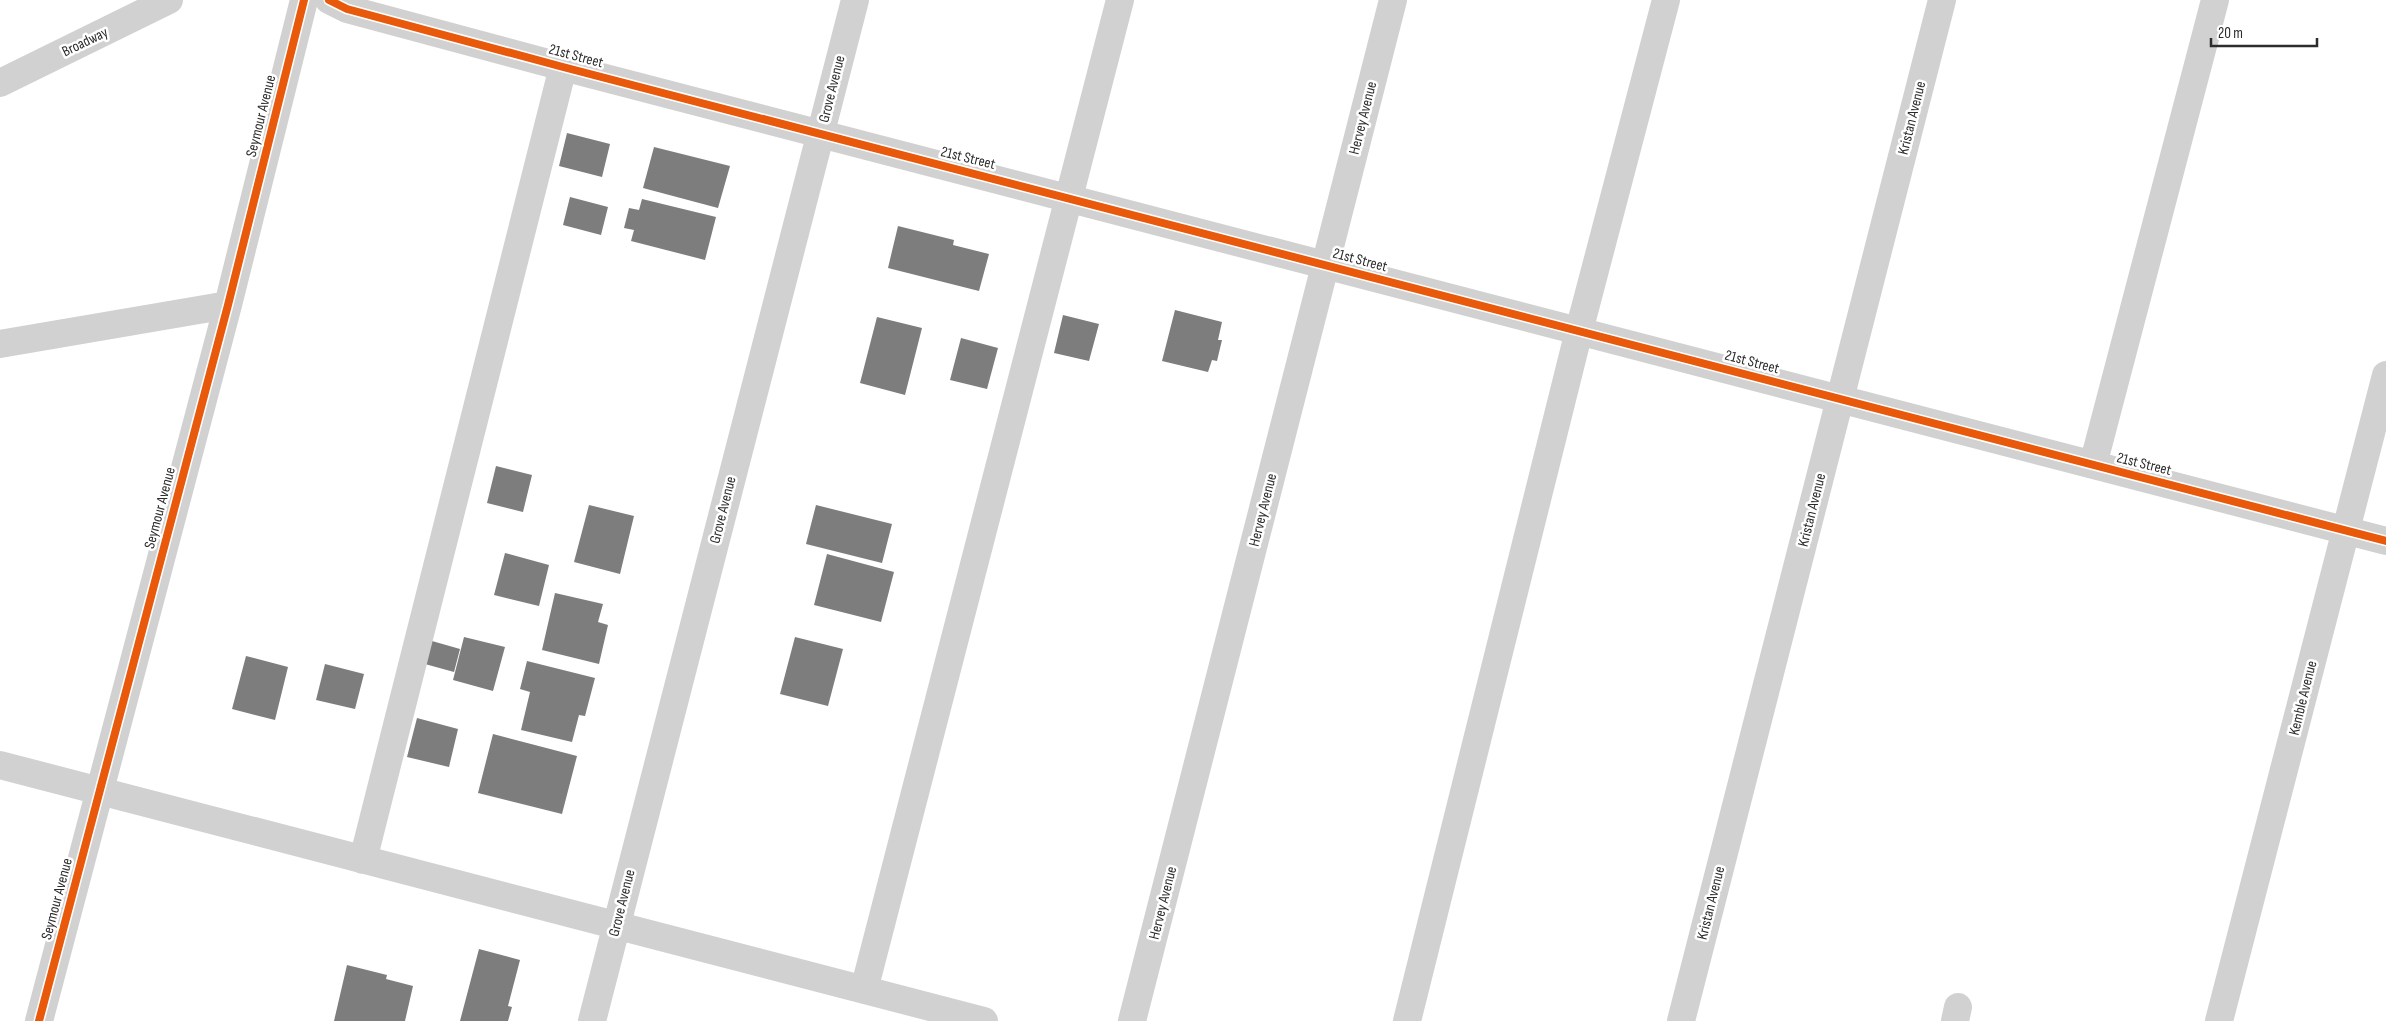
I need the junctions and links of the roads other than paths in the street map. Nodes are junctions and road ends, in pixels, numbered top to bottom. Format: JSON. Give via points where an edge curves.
{"nodes":[{"id":1,"x":169,"y":0,"type":"edge"},
{"id":2,"x":304,"y":0,"type":"edge"},
{"id":3,"x":329,"y":0,"type":"edge"},
{"id":4,"x":855,"y":0,"type":"edge"},
{"id":5,"x":1120,"y":0,"type":"edge"},
{"id":6,"x":1394,"y":0,"type":"edge"},
{"id":7,"x":1666,"y":0,"type":"edge"},
{"id":8,"x":1942,"y":0,"type":"edge"},
{"id":9,"x":2215,"y":0,"type":"edge"},
{"id":10,"x":563,"y":67,"type":"junction"},
{"id":11,"x":0,"y":83,"type":"edge"},
{"id":12,"x":820,"y":134,"type":"junction"},
{"id":13,"x":1069,"y":198,"type":"junction"},
{"id":14,"x":1325,"y":265,"type":"junction"},
{"id":15,"x":228,"y":305,"type":"junction"},
{"id":16,"x":1579,"y":331,"type":"junction"},
{"id":17,"x":0,"y":344,"type":"edge"},
{"id":18,"x":2386,"y":375,"type":"edge"},
{"id":19,"x":1840,"y":399,"type":"junction"},
{"id":20,"x":2093,"y":465,"type":"junction"},
{"id":21,"x":2346,"y":530,"type":"junction"},
{"id":22,"x":2386,"y":541,"type":"edge"},
{"id":23,"x":0,"y":766,"type":"edge"},
{"id":24,"x":100,"y":791,"type":"junction"},
{"id":25,"x":363,"y":860,"type":"junction"},
{"id":26,"x":616,"y":926,"type":"junction"},
{"id":27,"x":864,"y":990,"type":"junction"},
{"id":28,"x":39,"y":1021,"type":"edge"},
{"id":29,"x":592,"y":1021,"type":"edge"},
{"id":30,"x":984,"y":1021,"type":"edge"},
{"id":31,"x":1132,"y":1021,"type":"edge"},
{"id":32,"x":1407,"y":1021,"type":"edge"},
{"id":33,"x":1681,"y":1021,"type":"edge"},
{"id":34,"x":2219,"y":1021,"type":"edge"}],
"edges":[{"from":1,"to":11,"type":"street","name":"Broadway"},
{"from":2,"to":15,"type":"street","name":"Seymour Avenue"},
{"from":3,"to":10,"type":"street","name":"21st Street","via":[[347,9]]},
{"from":4,"to":12,"type":"street","name":"Grove Avenue"},
{"from":5,"to":13,"type":"street"},
{"from":6,"to":14,"type":"street","name":"Hervey Avenue"},
{"from":7,"to":16,"type":"street"},
{"from":8,"to":19,"type":"street","name":"Kristan Avenue"},
{"from":9,"to":20,"type":"street"},
{"from":10,"to":12,"type":"street","name":"21st Street"},
{"from":10,"to":25,"type":"street"},
{"from":12,"to":13,"type":"street","name":"21st Street"},
{"from":12,"to":26,"type":"street","name":"Grove Avenue"},
{"from":13,"to":14,"type":"street","name":"21st Street"},
{"from":13,"to":27,"type":"street"},
{"from":14,"to":16,"type":"street","name":"21st Street"},
{"from":14,"to":31,"type":"street","name":"Hervey Avenue"},
{"from":15,"to":17,"type":"street"},
{"from":15,"to":24,"type":"street","name":"Seymour Avenue"},
{"from":16,"to":19,"type":"street","name":"21st Street"},
{"from":16,"to":32,"type":"street"},
{"from":18,"to":21,"type":"street","name":"Kemble Avenue"},
{"from":19,"to":20,"type":"street","name":"21st Street"},
{"from":19,"to":33,"type":"street","name":"Kristan Avenue"},
{"from":20,"to":21,"type":"street","name":"21st Street"},
{"from":21,"to":22,"type":"street","name":"21st Street"},
{"from":21,"to":34,"type":"street","name":"Kemble Avenue"},
{"from":23,"to":24,"type":"street"},
{"from":24,"to":25,"type":"street"},
{"from":24,"to":28,"type":"street","name":"Seymour Avenue"},
{"from":25,"to":26,"type":"street"},
{"from":26,"to":27,"type":"street"},
{"from":26,"to":29,"type":"street","name":"Grove Avenue"},
{"from":27,"to":30,"type":"street"}]}
